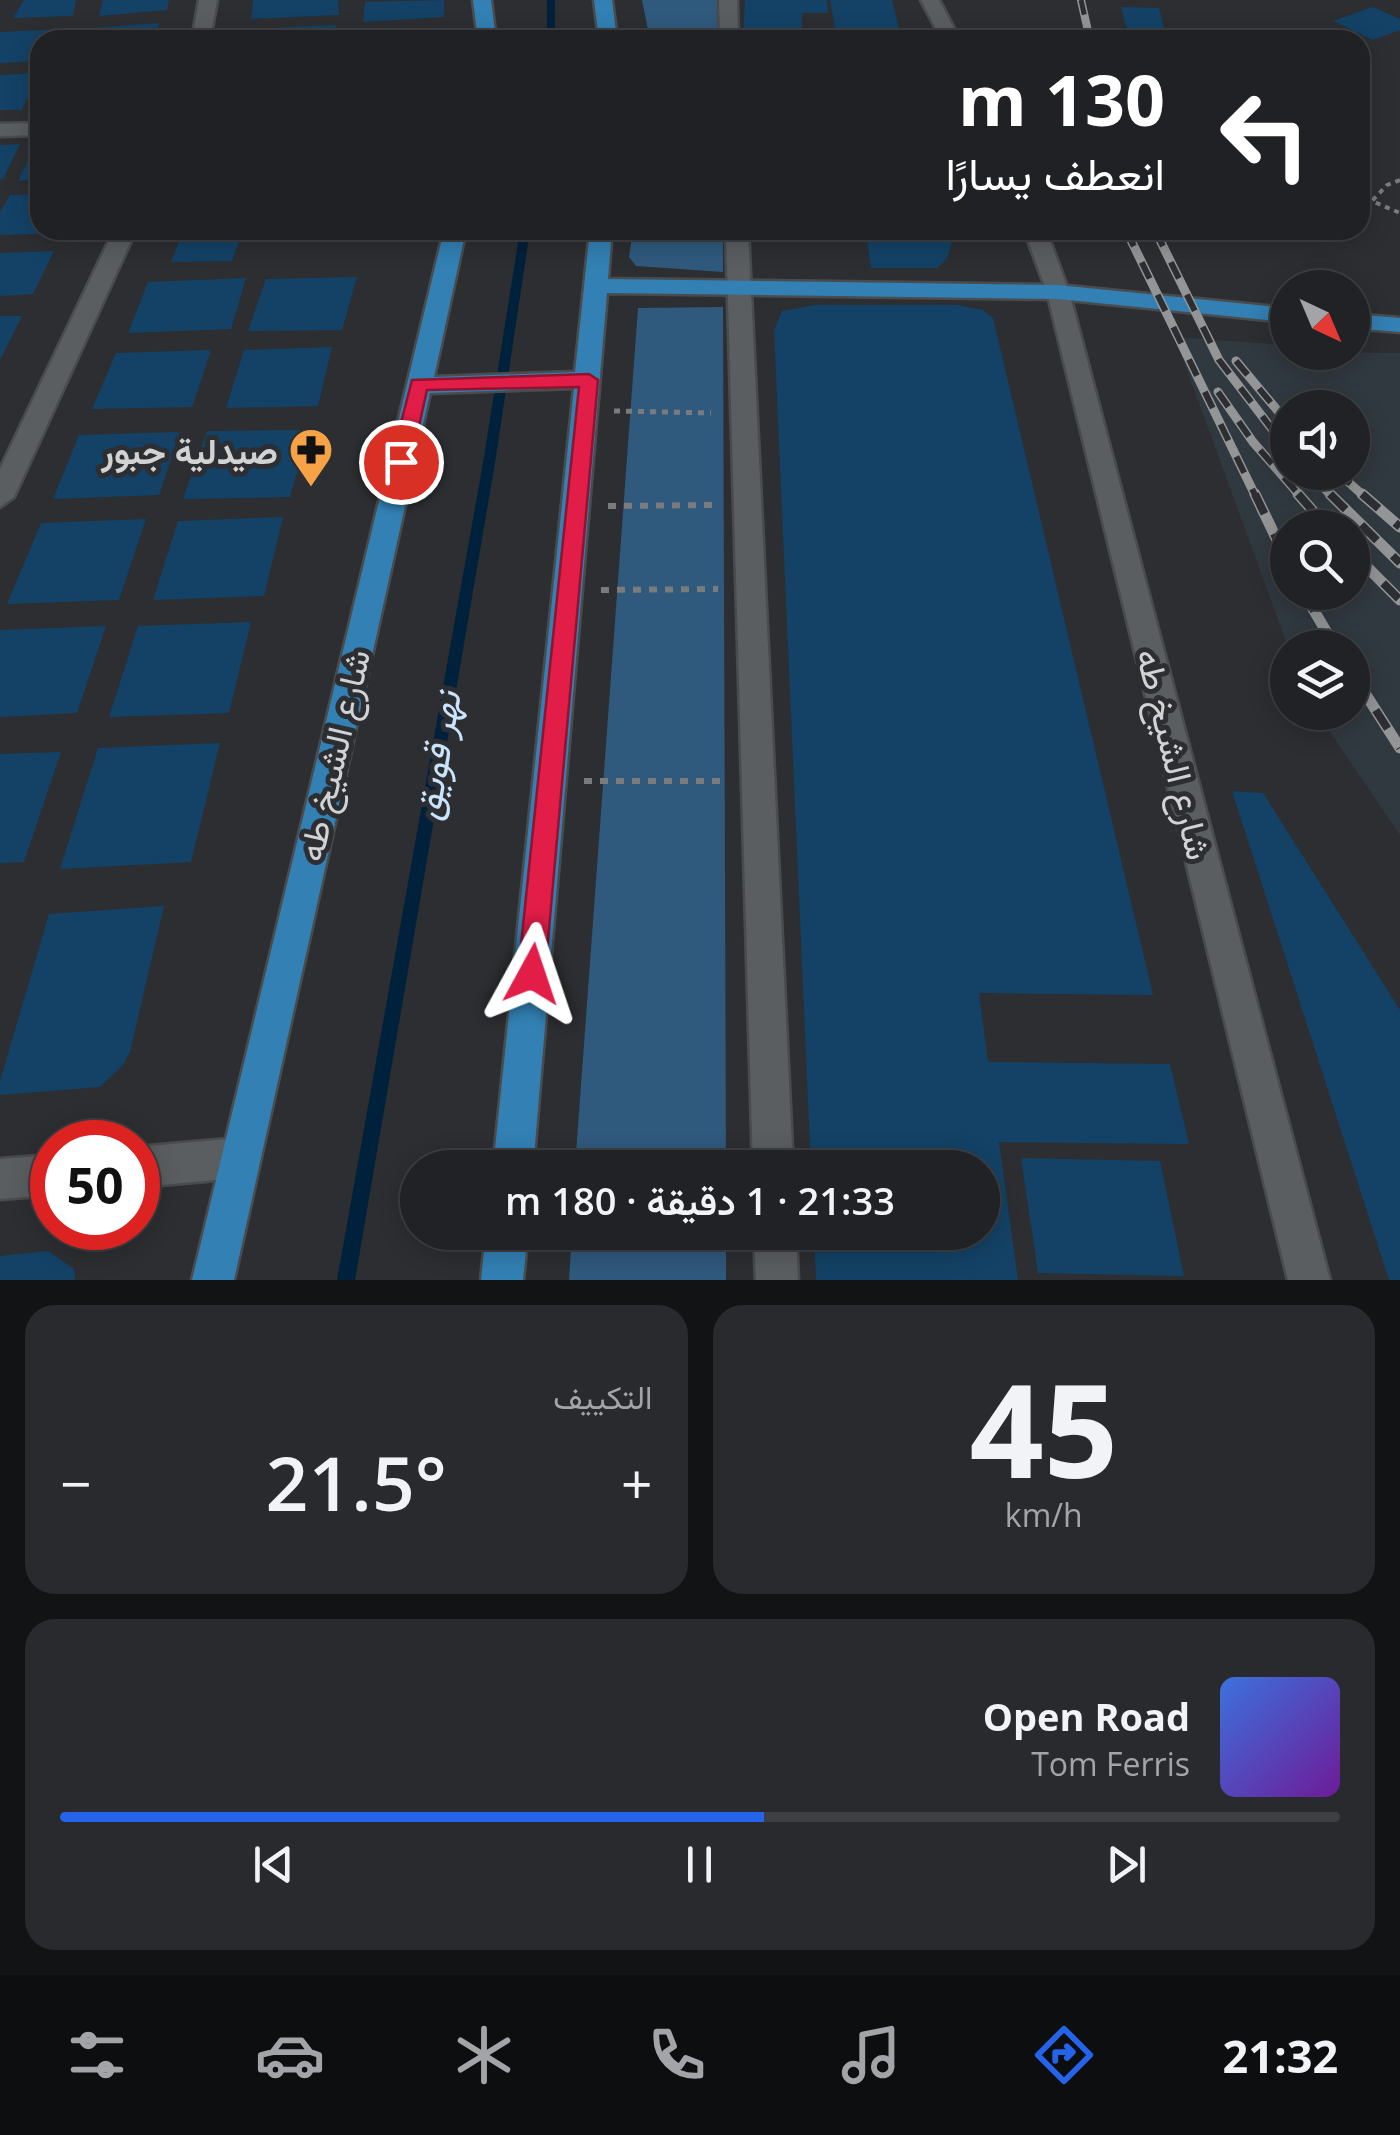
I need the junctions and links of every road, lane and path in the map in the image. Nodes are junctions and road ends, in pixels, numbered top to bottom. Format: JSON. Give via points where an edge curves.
{"nodes":[{"id":1,"x":208,"y":0,"type":"edge"},
{"id":2,"x":482,"y":0,"type":"edge"},
{"id":3,"x":498,"y":0,"type":"edge"},
{"id":4,"x":603,"y":0,"type":"edge"},
{"id":5,"x":728,"y":0,"type":"edge"},
{"id":6,"x":930,"y":0,"type":"edge"},
{"id":7,"x":203,"y":30,"type":"edge"},
{"id":8,"x":487,"y":30,"type":"edge"},
{"id":9,"x":489,"y":30,"type":"edge"},
{"id":10,"x":607,"y":30,"type":"edge"},
{"id":11,"x":729,"y":30,"type":"edge"},
{"id":12,"x":946,"y":30,"type":"edge"},
{"id":13,"x":30,"y":129,"type":"edge"},
{"id":14,"x":0,"y":130,"type":"edge"},
{"id":15,"x":1400,"y":180,"type":"edge"},
{"id":16,"x":1400,"y":213,"type":"edge"},
{"id":17,"x":120,"y":240,"type":"edge"},
{"id":18,"x":453,"y":240,"type":"edge"},
{"id":19,"x":600,"y":240,"type":"edge"},
{"id":20,"x":736,"y":240,"type":"edge"},
{"id":21,"x":1039,"y":240,"type":"edge"},
{"id":22,"x":594,"y":286,"type":"junction"},
{"id":23,"x":739,"y":290,"type":"junction"},
{"id":24,"x":1058,"y":292,"type":"junction"},
{"id":25,"x":1270,"y":313,"type":"edge"},
{"id":26,"x":1370,"y":322,"type":"edge"},
{"id":27,"x":1400,"y":325,"type":"edge"},
{"id":28,"x":419,"y":384,"type":"junction"},
{"id":29,"x":588,"y":395,"type":"junction"},
{"id":30,"x":743,"y":414,"type":"junction"},
{"id":31,"x":0,"y":497,"type":"edge"},
{"id":32,"x":747,"y":505,"type":"junction"},
{"id":33,"x":577,"y":506,"type":"junction"},
{"id":34,"x":749,"y":588,"type":"junction"},
{"id":35,"x":569,"y":591,"type":"junction"},
{"id":36,"x":550,"y":780,"type":"junction"},
{"id":37,"x":758,"y":782,"type":"junction"},
{"id":38,"x":515,"y":1150,"type":"edge"},
{"id":39,"x":772,"y":1150,"type":"edge"},
{"id":40,"x":239,"y":1158,"type":"junction"},
{"id":41,"x":160,"y":1165,"type":"edge"},
{"id":42,"x":30,"y":1177,"type":"edge"},
{"id":43,"x":0,"y":1180,"type":"edge"},
{"id":44,"x":504,"y":1250,"type":"edge"},
{"id":45,"x":776,"y":1250,"type":"edge"},
{"id":46,"x":213,"y":1280,"type":"edge"},
{"id":47,"x":502,"y":1280,"type":"edge"},
{"id":48,"x":777,"y":1280,"type":"edge"},
{"id":49,"x":1310,"y":1280,"type":"edge"}],
"edges":[{"from":1,"to":7,"type":"street"},
{"from":2,"to":8,"type":"main road"},
{"from":3,"to":9,"type":"main road"},
{"from":4,"to":10,"type":"main road"},
{"from":5,"to":11,"type":"street"},
{"from":6,"to":12,"type":"street"},
{"from":13,"to":14,"type":"street"},
{"from":15,"to":16,"type":"path","via":[[1372,202]]},
{"from":17,"to":31,"type":"street"},
{"from":18,"to":28,"type":"main road","name":"شارع الشيخ طه"},
{"from":19,"to":22,"type":"main road"},
{"from":20,"to":23,"type":"street"},
{"from":21,"to":24,"type":"street","name":"شارع الشيخ طه"},
{"from":22,"to":23,"type":"main road"},
{"from":22,"to":29,"type":"main road"},
{"from":23,"to":24,"type":"main road"},
{"from":23,"to":30,"type":"street"},
{"from":24,"to":25,"type":"main road"},
{"from":24,"to":49,"type":"street","name":"شارع الشيخ طه"},
{"from":26,"to":27,"type":"main road"},
{"from":28,"to":29,"type":"main road"},
{"from":28,"to":40,"type":"main road","name":"شارع الشيخ طه"},
{"from":29,"to":30,"type":"path"},
{"from":29,"to":33,"type":"main road"},
{"from":30,"to":32,"type":"street"},
{"from":32,"to":33,"type":"path"},
{"from":32,"to":34,"type":"street"},
{"from":33,"to":35,"type":"main road"},
{"from":34,"to":35,"type":"path"},
{"from":34,"to":37,"type":"street"},
{"from":35,"to":36,"type":"main road"},
{"from":36,"to":37,"type":"path"},
{"from":36,"to":38,"type":"main road"},
{"from":37,"to":39,"type":"street"},
{"from":40,"to":41,"type":"street"},
{"from":40,"to":46,"type":"main road","name":"شارع الشيخ طه"},
{"from":42,"to":43,"type":"street"},
{"from":44,"to":47,"type":"main road"},
{"from":45,"to":48,"type":"street"}]}
